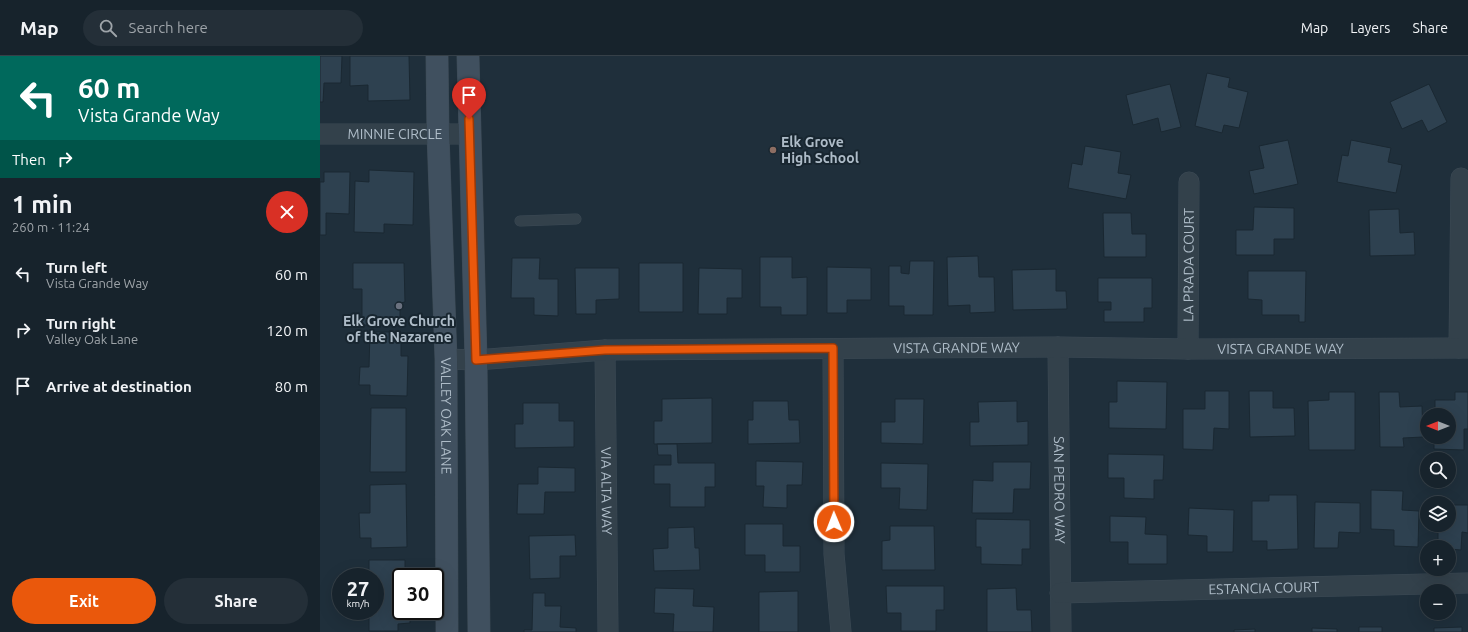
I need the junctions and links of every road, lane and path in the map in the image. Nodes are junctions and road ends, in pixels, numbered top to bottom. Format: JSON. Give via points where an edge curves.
{"nodes":[{"id":1,"x":437,"y":56,"type":"edge"},
{"id":2,"x":468,"y":56,"type":"edge"},
{"id":3,"x":320,"y":134,"type":"edge"},
{"id":4,"x":438,"y":134,"type":"junction"},
{"id":5,"x":469,"y":134,"type":"junction"},
{"id":6,"x":1461,"y":178,"type":"dead end"},
{"id":7,"x":1189,"y":182,"type":"dead end"},
{"id":8,"x":576,"y":219,"type":"dead end"},
{"id":9,"x":520,"y":221,"type":"dead end"},
{"id":10,"x":1058,"y":347,"type":"junction"},
{"id":11,"x":833,"y":348,"type":"junction"},
{"id":12,"x":1463,"y":348,"type":"edge"},
{"id":13,"x":1188,"y":349,"type":"junction"},
{"id":14,"x":605,"y":350,"type":"junction"},
{"id":15,"x":446,"y":359,"type":"junction"},
{"id":16,"x":476,"y":360,"type":"junction"},
{"id":17,"x":1468,"y":583,"type":"edge"},
{"id":18,"x":1060,"y":593,"type":"junction"},
{"id":19,"x":447,"y":632,"type":"edge"},
{"id":20,"x":479,"y":632,"type":"edge"},
{"id":21,"x":608,"y":632,"type":"edge"},
{"id":22,"x":841,"y":632,"type":"edge"},
{"id":23,"x":1061,"y":632,"type":"edge"}],
"edges":[{"from":1,"to":4,"type":"street","name":"VALLEY OAK LANE"},
{"from":2,"to":5,"type":"street"},
{"from":3,"to":4,"type":"street","name":"MINNIE CIRCLE"},
{"from":4,"to":5,"type":"street","name":"MINNIE CIRCLE"},
{"from":4,"to":15,"type":"street","name":"VALLEY OAK LANE"},
{"from":5,"to":16,"type":"street"},
{"from":6,"to":12,"type":"street"},
{"from":7,"to":13,"type":"street","name":"LA PRADA COURT"},
{"from":8,"to":9,"type":"lane"},
{"from":10,"to":11,"type":"street","name":"VISTA GRANDE WAY"},
{"from":10,"to":13,"type":"street","name":"VISTA GRANDE WAY"},
{"from":10,"to":18,"type":"street","name":"SAN PEDRO WAY"},
{"from":11,"to":14,"type":"street","name":"VISTA GRANDE WAY"},
{"from":11,"to":22,"type":"street","via":[[834,554]]},
{"from":12,"to":13,"type":"street","name":"VISTA GRANDE WAY"},
{"from":14,"to":16,"type":"street","name":"VISTA GRANDE WAY"},
{"from":14,"to":21,"type":"street","name":"VIA ALTA WAY"},
{"from":15,"to":16,"type":"street","name":"VISTA GRANDE WAY"},
{"from":15,"to":19,"type":"street","name":"VALLEY OAK LANE"},
{"from":16,"to":20,"type":"street"},
{"from":17,"to":18,"type":"street","name":"ESTANCIA COURT"},
{"from":18,"to":23,"type":"street","name":"SAN PEDRO WAY"}]}
